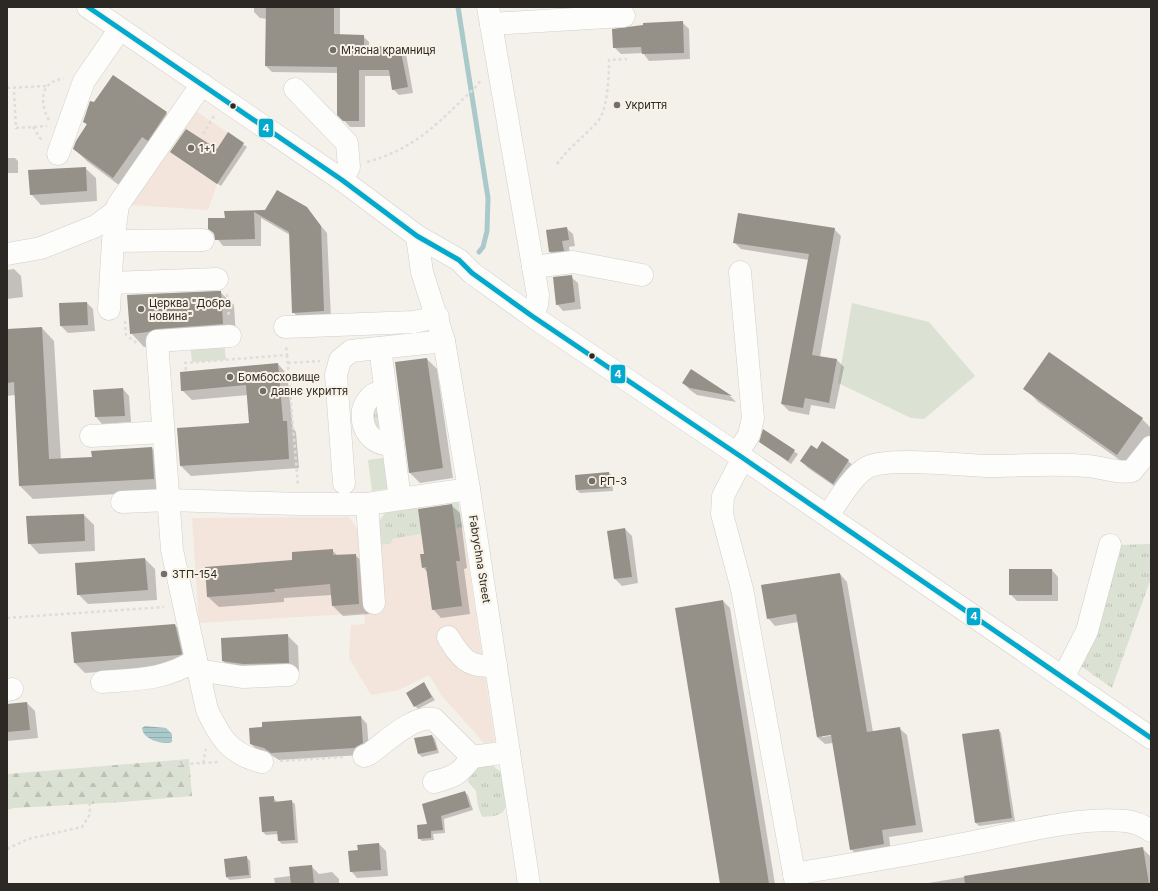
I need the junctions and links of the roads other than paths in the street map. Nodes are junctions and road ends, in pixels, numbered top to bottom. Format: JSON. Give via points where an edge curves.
{"nodes":[{"id":1,"x":88,"y":7,"type":"edge"},
{"id":2,"x":490,"y":16,"type":"edge"},
{"id":3,"x":624,"y":16,"type":"dead end"},
{"id":4,"x":120,"y":29,"type":"junction"},
{"id":5,"x":202,"y":84,"type":"junction"},
{"id":6,"x":295,"y":89,"type":"dead end"},
{"id":7,"x":58,"y":154,"type":"dead end"},
{"id":8,"x":346,"y":173,"type":"junction"},
{"id":9,"x":116,"y":211,"type":"junction"},
{"id":10,"x":417,"y":236,"type":"junction"},
{"id":11,"x":203,"y":240,"type":"dead end"},
{"id":12,"x":113,"y":241,"type":"junction"},
{"id":13,"x":7,"y":254,"type":"edge"},
{"id":14,"x":533,"y":267,"type":"junction"},
{"id":15,"x":740,"y":272,"type":"dead end"},
{"id":16,"x":642,"y":275,"type":"dead end"},
{"id":17,"x":217,"y":279,"type":"dead end"},
{"id":18,"x":111,"y":283,"type":"junction"},
{"id":19,"x":117,"y":313,"type":"road end"},
{"id":20,"x":532,"y":316,"type":"junction"},
{"id":21,"x":438,"y":317,"type":"junction"},
{"id":22,"x":285,"y":326,"type":"road end"},
{"id":23,"x":230,"y":336,"type":"dead end"},
{"id":24,"x":444,"y":341,"type":"junction"},
{"id":25,"x":380,"y":348,"type":"junction"},
{"id":26,"x":163,"y":432,"type":"junction"},
{"id":27,"x":92,"y":436,"type":"dead end"},
{"id":28,"x":1151,"y":447,"type":"edge"},
{"id":29,"x":740,"y":456,"type":"junction"},
{"id":30,"x":344,"y":483,"type":"dead end"},
{"id":31,"x":469,"y":488,"type":"junction"},
{"id":32,"x":400,"y":499,"type":"junction"},
{"id":33,"x":168,"y":500,"type":"junction"},
{"id":34,"x":122,"y":502,"type":"dead end"},
{"id":35,"x":367,"y":504,"type":"junction"},
{"id":36,"x":828,"y":516,"type":"junction"},
{"id":37,"x":1110,"y":544,"type":"dead end"},
{"id":38,"x":1084,"y":602,"type":"dead end"},
{"id":39,"x":374,"y":603,"type":"dead end"},
{"id":40,"x":1087,"y":631,"type":"junction"},
{"id":41,"x":448,"y":637,"type":"dead end"},
{"id":42,"x":197,"y":665,"type":"junction"},
{"id":43,"x":496,"y":665,"type":"junction"},
{"id":44,"x":288,"y":675,"type":"dead end"},
{"id":45,"x":1063,"y":678,"type":"junction"},
{"id":46,"x":102,"y":682,"type":"dead end"},
{"id":47,"x":1151,"y":738,"type":"edge"},
{"id":48,"x":509,"y":752,"type":"junction"},
{"id":49,"x":364,"y":756,"type":"road end"},
{"id":50,"x":472,"y":757,"type":"junction"},
{"id":51,"x":254,"y":760,"type":"road end"},
{"id":52,"x":434,"y":782,"type":"dead end"},
{"id":53,"x":1151,"y":832,"type":"edge"},
{"id":54,"x":795,"y":879,"type":"edge"},
{"id":55,"x":529,"y":884,"type":"edge"}],
"edges":[{"from":1,"to":4,"type":"street"},
{"from":2,"to":3,"type":"street"},
{"from":2,"to":14,"type":"street"},
{"from":4,"to":5,"type":"street"},
{"from":4,"to":7,"type":"street","via":[[84,81]]},
{"from":5,"to":8,"type":"street"},
{"from":5,"to":9,"type":"street"},
{"from":6,"to":8,"type":"street","via":[[347,143]]},
{"from":8,"to":10,"type":"street"},
{"from":9,"to":12,"type":"street"},
{"from":9,"to":13,"type":"street","via":[[96,226],[41,248]]},
{"from":10,"to":20,"type":"street","via":[[459,260],[472,273]]},
{"from":10,"to":21,"type":"street","name":"Fabrychna Street","via":[[422,272]]},
{"from":11,"to":12,"type":"street"},
{"from":12,"to":18,"type":"street"},
{"from":14,"to":16,"type":"street","via":[[573,262]]},
{"from":14,"to":20,"type":"street","via":[[538,304]]},
{"from":15,"to":29,"type":"street","via":[[753,418]]},
{"from":17,"to":18,"type":"street"},
{"from":18,"to":19,"type":"street"},
{"from":20,"to":29,"type":"street"},
{"from":21,"to":22,"type":"street","via":[[414,322]]},
{"from":21,"to":24,"type":"street","name":"Fabrychna Street"},
{"from":23,"to":26,"type":"street","via":[[157,341]]},
{"from":24,"to":25,"type":"street"},
{"from":24,"to":31,"type":"street","name":"Fabrychna Street"},
{"from":25,"to":30,"type":"street","via":[[351,351],[340,360],[336,375]]},
{"from":25,"to":32,"type":"street"},
{"from":26,"to":27,"type":"street"},
{"from":26,"to":33,"type":"street"},
{"from":28,"to":36,"type":"street","via":[[1132,472],[1124,473],[1067,465],[901,462],[878,464],[866,468],[854,479]]},
{"from":29,"to":36,"type":"street"},
{"from":29,"to":54,"type":"street","via":[[723,496],[722,514],[742,588]]},
{"from":31,"to":32,"type":"street"},
{"from":31,"to":43,"type":"street","name":"Fabrychna Street"},
{"from":32,"to":35,"type":"street"},
{"from":33,"to":34,"type":"street"},
{"from":33,"to":35,"type":"street"},
{"from":33,"to":42,"type":"street","via":[[172,550]]},
{"from":35,"to":39,"type":"street"},
{"from":36,"to":45,"type":"street"},
{"from":37,"to":40,"type":"street"},
{"from":38,"to":40,"type":"street"},
{"from":40,"to":45,"type":"street"},
{"from":41,"to":43,"type":"street","via":[[458,654],[467,661],[479,666]]},
{"from":42,"to":44,"type":"street","via":[[242,677]]},
{"from":42,"to":46,"type":"street","via":[[151,678]]},
{"from":42,"to":51,"type":"street","via":[[207,710],[218,733],[234,751]]},
{"from":43,"to":48,"type":"street","name":"Fabrychna Street"},
{"from":45,"to":47,"type":"street"},
{"from":48,"to":50,"type":"street"},
{"from":48,"to":55,"type":"street","name":"Fabrychna Street"},
{"from":49,"to":50,"type":"street","via":[[414,722],[425,718],[434,719]]},
{"from":50,"to":52,"type":"street","via":[[462,771]]},
{"from":53,"to":54,"type":"street","via":[[1144,826],[1128,821],[1105,820],[1060,825]]}]}
